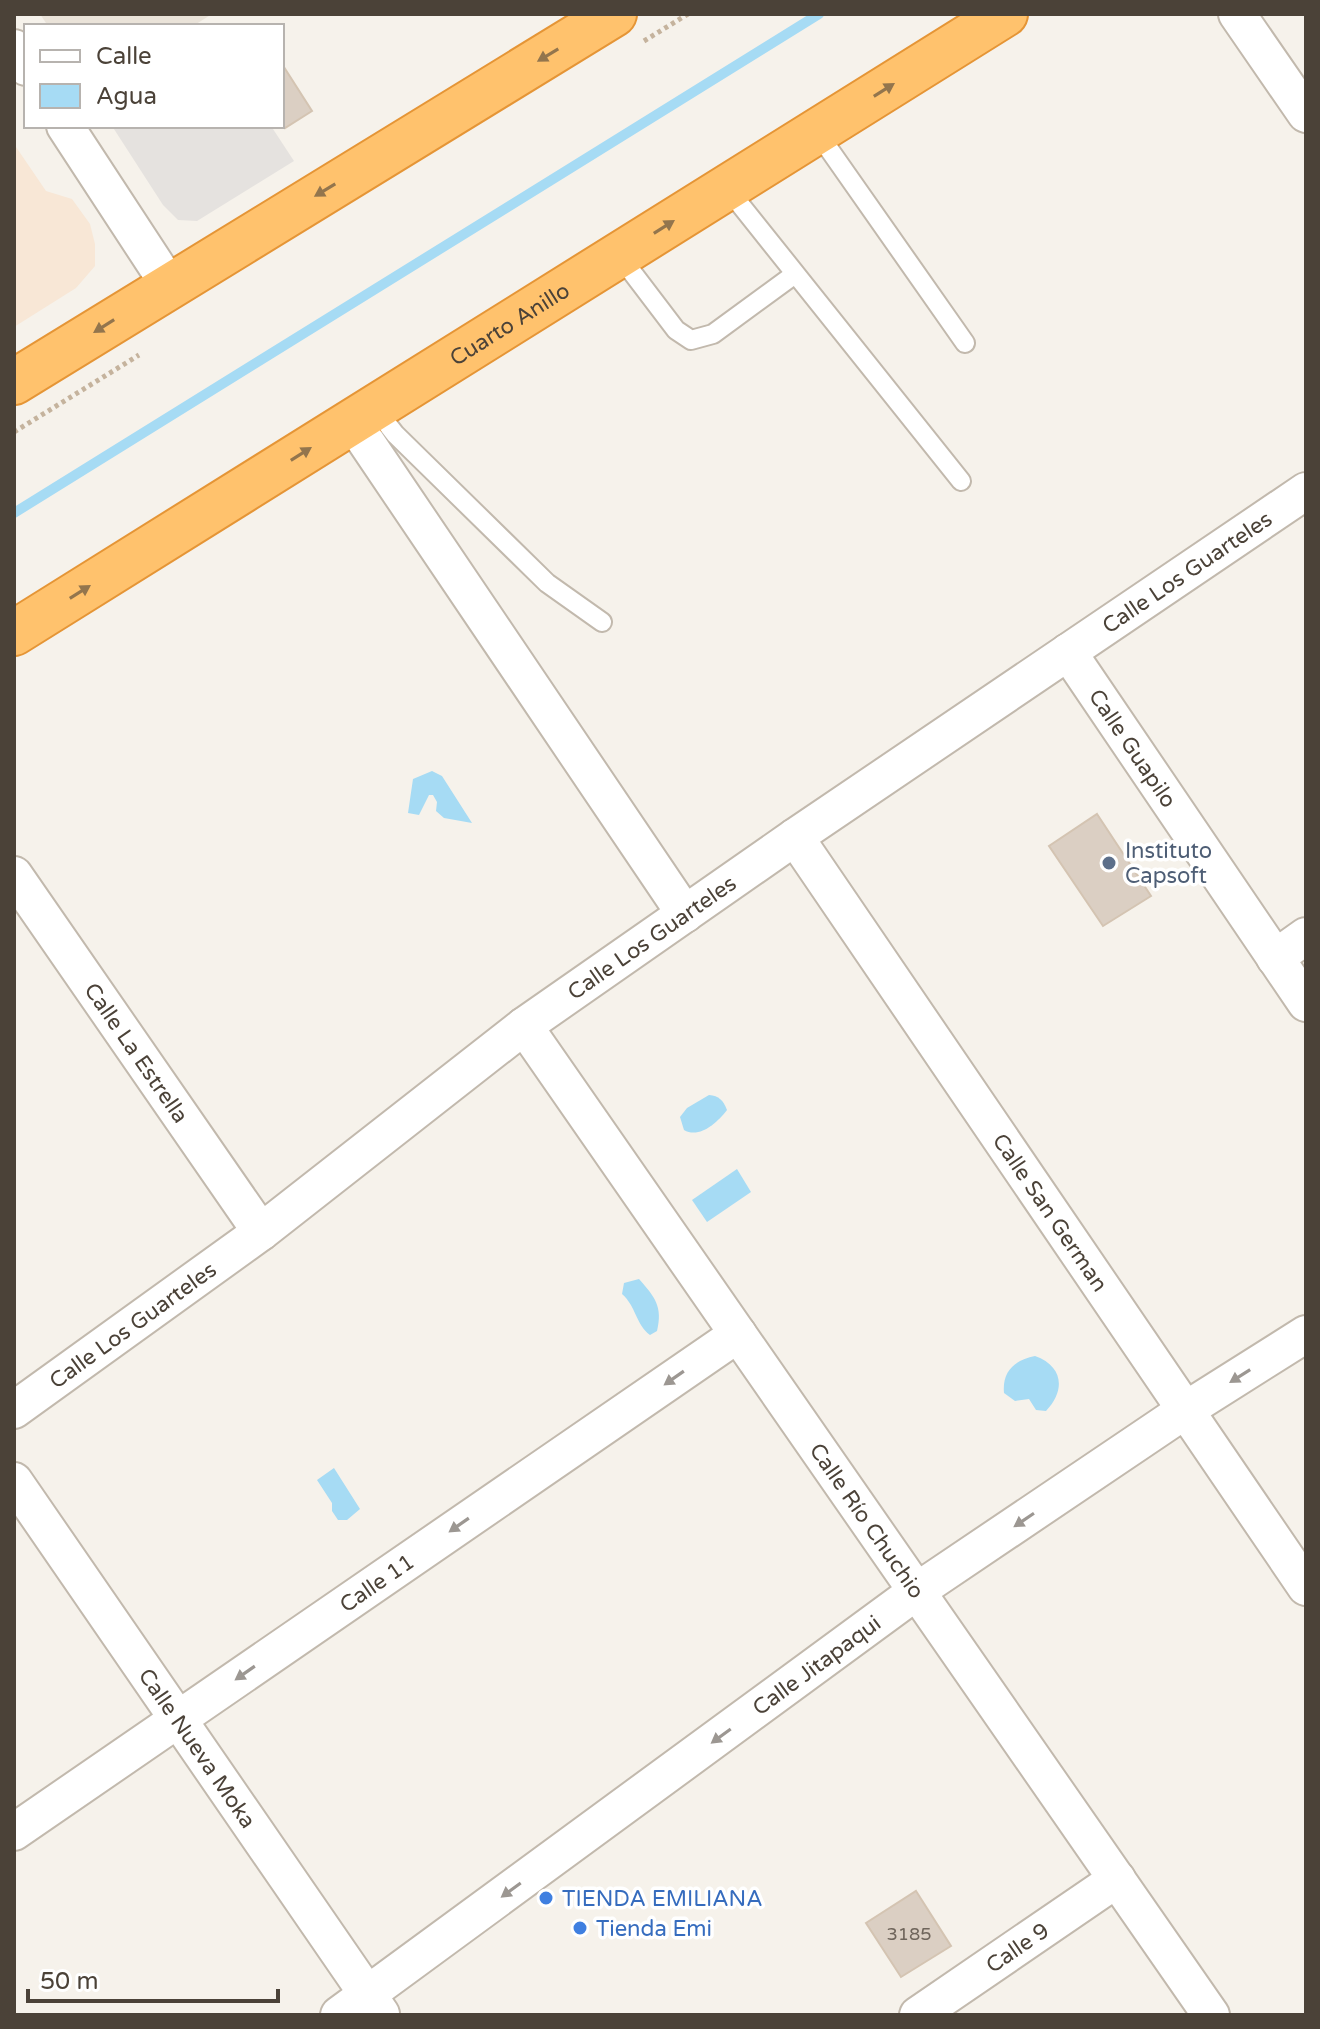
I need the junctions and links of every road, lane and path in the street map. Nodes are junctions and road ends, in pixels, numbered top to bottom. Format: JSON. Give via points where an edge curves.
{"nodes":[{"id":1,"x":614,"y":14,"type":"edge"},
{"id":2,"x":1005,"y":14,"type":"edge"},
{"id":3,"x":1237,"y":14,"type":"edge"},
{"id":4,"x":1306,"y":114,"type":"edge"},
{"id":5,"x":66,"y":128,"type":"edge"},
{"id":6,"x":817,"y":132,"type":"junction"},
{"id":7,"x":727,"y":188,"type":"junction"},
{"id":8,"x":619,"y":255,"type":"junction"},
{"id":9,"x":795,"y":274,"type":"junction"},
{"id":10,"x":169,"y":285,"type":"junction"},
{"id":11,"x":965,"y":343,"type":"dead end"},
{"id":12,"x":14,"y":382,"type":"edge"},
{"id":13,"x":363,"y":414,"type":"junction"},
{"id":14,"x":961,"y":481,"type":"dead end"},
{"id":15,"x":1306,"y":491,"type":"edge"},
{"id":16,"x":602,"y":622,"type":"dead end"},
{"id":17,"x":14,"y":633,"type":"edge"},
{"id":18,"x":1068,"y":652,"type":"junction"},
{"id":19,"x":795,"y":837,"type":"junction"},
{"id":20,"x":14,"y":875,"type":"edge"},
{"id":21,"x":685,"y":914,"type":"junction"},
{"id":22,"x":1306,"y":936,"type":"edge"},
{"id":23,"x":1275,"y":958,"type":"junction"},
{"id":24,"x":1306,"y":1003,"type":"edge"},
{"id":25,"x":524,"y":1026,"type":"junction"},
{"id":26,"x":261,"y":1232,"type":"junction"},
{"id":27,"x":738,"y":1334,"type":"junction"},
{"id":28,"x":1306,"y":1334,"type":"edge"},
{"id":29,"x":14,"y":1410,"type":"edge"},
{"id":30,"x":1184,"y":1411,"type":"junction"},
{"id":31,"x":14,"y":1481,"type":"edge"},
{"id":32,"x":1306,"y":1587,"type":"edge"},
{"id":33,"x":917,"y":1591,"type":"junction"},
{"id":34,"x":178,"y":1719,"type":"junction"},
{"id":35,"x":14,"y":1832,"type":"edge"},
{"id":36,"x":1117,"y":1879,"type":"junction"},
{"id":37,"x":375,"y":2005,"type":"edge"},
{"id":38,"x":339,"y":2015,"type":"edge"},
{"id":39,"x":918,"y":2015,"type":"edge"},
{"id":40,"x":1211,"y":2015,"type":"edge"}],
"edges":[{"from":1,"to":10,"type":"highway","one_way":true},
{"from":6,"to":2,"type":"highway","name":"Cuarto Anillo","one_way":true},
{"from":3,"to":4,"type":"street"},
{"from":5,"to":10,"type":"street"},
{"from":6,"to":7,"type":"highway","name":"Cuarto Anillo"},
{"from":6,"to":11,"type":"lane"},
{"from":8,"to":7,"type":"highway","name":"Cuarto Anillo","one_way":true},
{"from":7,"to":9,"type":"lane"},
{"from":8,"to":9,"type":"lane","via":[[676,330],[691,340],[713,334]]},
{"from":8,"to":13,"type":"highway","name":"Cuarto Anillo"},
{"from":9,"to":14,"type":"lane"},
{"from":10,"to":12,"type":"highway","one_way":true},
{"from":13,"to":16,"type":"lane","via":[[395,434],[547,583]]},
{"from":17,"to":13,"type":"highway","name":"Cuarto Anillo","one_way":true},
{"from":13,"to":21,"type":"street"},
{"from":15,"to":18,"type":"street","name":"Calle Los Guarteles"},
{"from":18,"to":19,"type":"street","name":"Calle Los Guarteles"},
{"from":18,"to":23,"type":"street","name":"Calle Guapilo"},
{"from":19,"to":21,"type":"street","name":"Calle Los Guarteles"},
{"from":19,"to":30,"type":"street","name":"Calle San German"},
{"from":20,"to":26,"type":"street","name":"Calle La Estrella"},
{"from":21,"to":25,"type":"street","name":"Calle Los Guarteles"},
{"from":22,"to":23,"type":"street"},
{"from":23,"to":24,"type":"street","name":"Calle Guapilo"},
{"from":25,"to":26,"type":"street","name":"Calle Los Guarteles"},
{"from":25,"to":27,"type":"street","name":"Calle Río Chuchio"},
{"from":26,"to":29,"type":"street","name":"Calle Los Guarteles"},
{"from":27,"to":33,"type":"street","name":"Calle Río Chuchio"},
{"from":27,"to":34,"type":"street","name":"Calle 11","one_way":true},
{"from":28,"to":30,"type":"street","name":"Calle Jitapaqui","one_way":true},
{"from":30,"to":32,"type":"street","name":"Calle San German"},
{"from":30,"to":33,"type":"street","name":"Calle Jitapaqui","one_way":true},
{"from":31,"to":34,"type":"street","name":"Calle Nueva Moka"},
{"from":33,"to":36,"type":"street","name":"Calle Río Chuchio"},
{"from":33,"to":37,"type":"street","name":"Calle Jitapaqui","one_way":true},
{"from":34,"to":35,"type":"street","name":"Calle 11"},
{"from":34,"to":37,"type":"street","name":"Calle Nueva Moka"},
{"from":36,"to":39,"type":"street","name":"Calle 9"},
{"from":36,"to":40,"type":"street","name":"Calle Río Chuchio"},
{"from":37,"to":38,"type":"street","name":"Calle Jitapaqui"}]}
